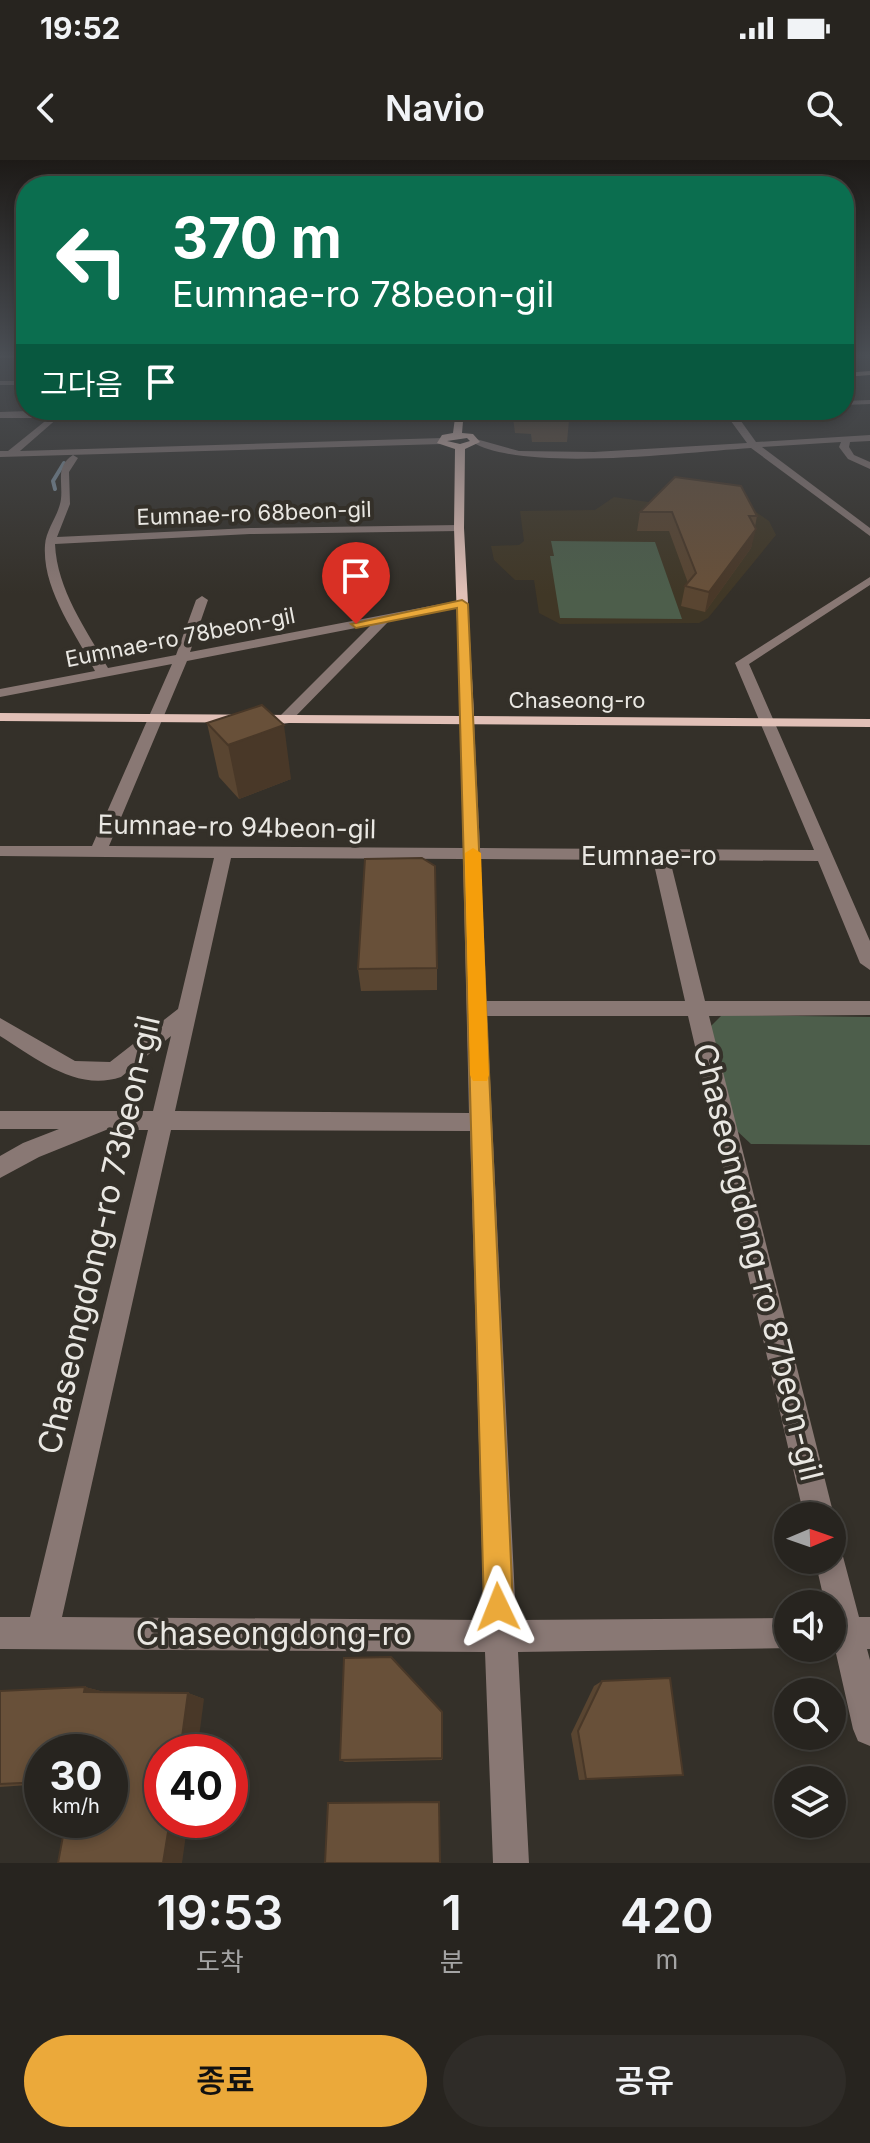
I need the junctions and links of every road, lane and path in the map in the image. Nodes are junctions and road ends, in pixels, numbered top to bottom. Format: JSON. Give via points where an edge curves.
{"nodes":[{"id":1,"x":30,"y":435,"type":"edge"},
{"id":2,"x":458,"y":435,"type":"edge"},
{"id":3,"x":746,"y":435,"type":"edge"},
{"id":4,"x":870,"y":438,"type":"edge"},
{"id":5,"x":846,"y":440,"type":"junction"},
{"id":6,"x":442,"y":441,"type":"joint"},
{"id":7,"x":458,"y":441,"type":"junction"},
{"id":8,"x":476,"y":442,"type":"joint"},
{"id":9,"x":575,"y":443,"type":"dead end"},
{"id":10,"x":753,"y":445,"type":"junction"},
{"id":11,"x":5,"y":454,"type":"edge"},
{"id":12,"x":578,"y":455,"type":"junction"},
{"id":13,"x":73,"y":458,"type":"dead end"},
{"id":14,"x":0,"y":463,"type":"edge"},
{"id":15,"x":870,"y":466,"type":"edge"},
{"id":16,"x":459,"y":528,"type":"junction"},
{"id":17,"x":870,"y":533,"type":"edge"},
{"id":18,"x":50,"y":541,"type":"junction"},
{"id":19,"x":865,"y":583,"type":"edge"},
{"id":20,"x":870,"y":598,"type":"edge"},
{"id":21,"x":202,"y":600,"type":"dead end"},
{"id":22,"x":462,"y":604,"type":"junction"},
{"id":23,"x":385,"y":618,"type":"junction"},
{"id":24,"x":181,"y":659,"type":"junction"},
{"id":25,"x":104,"y":674,"type":"junction"},
{"id":26,"x":0,"y":693,"type":"edge"},
{"id":27,"x":0,"y":717,"type":"edge"},
{"id":28,"x":155,"y":718,"type":"junction"},
{"id":29,"x":284,"y":720,"type":"junction"},
{"id":30,"x":467,"y":722,"type":"junction"},
{"id":31,"x":766,"y":723,"type":"junction"},
{"id":32,"x":870,"y":723,"type":"edge"},
{"id":33,"x":0,"y":851,"type":"edge"},
{"id":34,"x":98,"y":852,"type":"junction"},
{"id":35,"x":224,"y":853,"type":"junction"},
{"id":36,"x":473,"y":856,"type":"junction"},
{"id":37,"x":660,"y":856,"type":"junction"},
{"id":38,"x":824,"y":856,"type":"junction"},
{"id":39,"x":870,"y":963,"type":"edge"},
{"id":40,"x":697,"y":1008,"type":"junction"},
{"id":41,"x":870,"y":1008,"type":"edge"},
{"id":42,"x":478,"y":1009,"type":"junction"},
{"id":43,"x":186,"y":1013,"type":"junction"},
{"id":44,"x":0,"y":1026,"type":"edge"},
{"id":45,"x":0,"y":1120,"type":"edge"},
{"id":46,"x":107,"y":1121,"type":"junction"},
{"id":47,"x":161,"y":1121,"type":"junction"},
{"id":48,"x":481,"y":1122,"type":"junction"},
{"id":49,"x":0,"y":1168,"type":"edge"},
{"id":50,"x":816,"y":1502,"type":"edge"},
{"id":51,"x":834,"y":1574,"type":"edge"},
{"id":52,"x":0,"y":1633,"type":"edge"},
{"id":53,"x":42,"y":1633,"type":"junction"},
{"id":54,"x":850,"y":1633,"type":"edge"},
{"id":55,"x":774,"y":1634,"type":"edge"},
{"id":56,"x":500,"y":1636,"type":"junction"},
{"id":57,"x":870,"y":1729,"type":"edge"},
{"id":58,"x":511,"y":1863,"type":"edge"}],
"edges":[{"from":1,"to":11,"type":"street"},
{"from":2,"to":7,"type":"main road"},
{"from":3,"to":10,"type":"street"},
{"from":4,"to":5,"type":"street"},
{"from":5,"to":10,"type":"street"},
{"from":5,"to":15,"type":"street","via":[[847,454]]},
{"from":6,"to":7,"type":"main road"},
{"from":6,"to":11,"type":"street"},
{"from":7,"to":8,"type":"main road","via":[[470,436]]},
{"from":7,"to":16,"type":"main road"},
{"from":8,"to":12,"type":"street","via":[[519,454]]},
{"from":9,"to":12,"type":"street"},
{"from":10,"to":12,"type":"street"},
{"from":10,"to":17,"type":"street"},
{"from":11,"to":14,"type":"street"},
{"from":13,"to":18,"type":"street","via":[[65,469],[66,500]]},
{"from":16,"to":18,"type":"street","name":"Eumnae-ro 68beon-gil"},
{"from":16,"to":22,"type":"main road"},
{"from":18,"to":25,"type":"street","via":[[52,574]]},
{"from":19,"to":20,"type":"street"},
{"from":19,"to":31,"type":"street","via":[[742,663]]},
{"from":21,"to":24,"type":"street"},
{"from":22,"to":23,"type":"street","name":"Eumnae-ro 78beon-gil"},
{"from":22,"to":30,"type":"main road"},
{"from":23,"to":24,"type":"street","name":"Eumnae-ro 78beon-gil"},
{"from":23,"to":29,"type":"street"},
{"from":24,"to":25,"type":"street","name":"Eumnae-ro 78beon-gil"},
{"from":24,"to":28,"type":"street"},
{"from":25,"to":26,"type":"street","name":"Eumnae-ro 78beon-gil"},
{"from":27,"to":28,"type":"main road","name":"Chaseong-ro"},
{"from":28,"to":29,"type":"main road","name":"Chaseong-ro"},
{"from":28,"to":34,"type":"street"},
{"from":29,"to":30,"type":"main road","name":"Chaseong-ro"},
{"from":30,"to":31,"type":"main road","name":"Chaseong-ro"},
{"from":30,"to":36,"type":"street"},
{"from":31,"to":32,"type":"main road","name":"Chaseong-ro"},
{"from":31,"to":38,"type":"street"},
{"from":33,"to":34,"type":"street","name":"Eumnae-ro 94beon-gil"},
{"from":34,"to":35,"type":"street","name":"Eumnae-ro 94beon-gil"},
{"from":35,"to":36,"type":"street","name":"Eumnae-ro 94beon-gil"},
{"from":35,"to":43,"type":"street","name":"Chaseongdong-ro 73beon-gil"},
{"from":36,"to":37,"type":"street","name":"Eumnae-ro"},
{"from":36,"to":42,"type":"street"},
{"from":37,"to":38,"type":"street","name":"Eumnae-ro"},
{"from":37,"to":40,"type":"street","name":"Chaseongdong-ro 87beon-gil"},
{"from":38,"to":39,"type":"street"},
{"from":40,"to":41,"type":"street","name":"Chaseongdong-ro 87beon-gil"},
{"from":40,"to":42,"type":"street"},
{"from":40,"to":50,"type":"street","name":"Chaseongdong-ro 87beon-gil"},
{"from":42,"to":48,"type":"street"},
{"from":43,"to":44,"type":"street","via":[[114,1071],[71,1069]]},
{"from":43,"to":47,"type":"street","name":"Chaseongdong-ro 73beon-gil"},
{"from":45,"to":46,"type":"street"},
{"from":46,"to":47,"type":"street"},
{"from":46,"to":49,"type":"street","via":[[31,1150]]},
{"from":47,"to":48,"type":"street"},
{"from":47,"to":53,"type":"street","name":"Chaseongdong-ro 73beon-gil"},
{"from":48,"to":56,"type":"street"},
{"from":51,"to":54,"type":"street"},
{"from":52,"to":53,"type":"street","name":"Chaseongdong-ro"},
{"from":53,"to":56,"type":"street","name":"Chaseongdong-ro"},
{"from":54,"to":57,"type":"street"},
{"from":55,"to":56,"type":"street","name":"Chaseongdong-ro"},
{"from":56,"to":58,"type":"street"}]}
